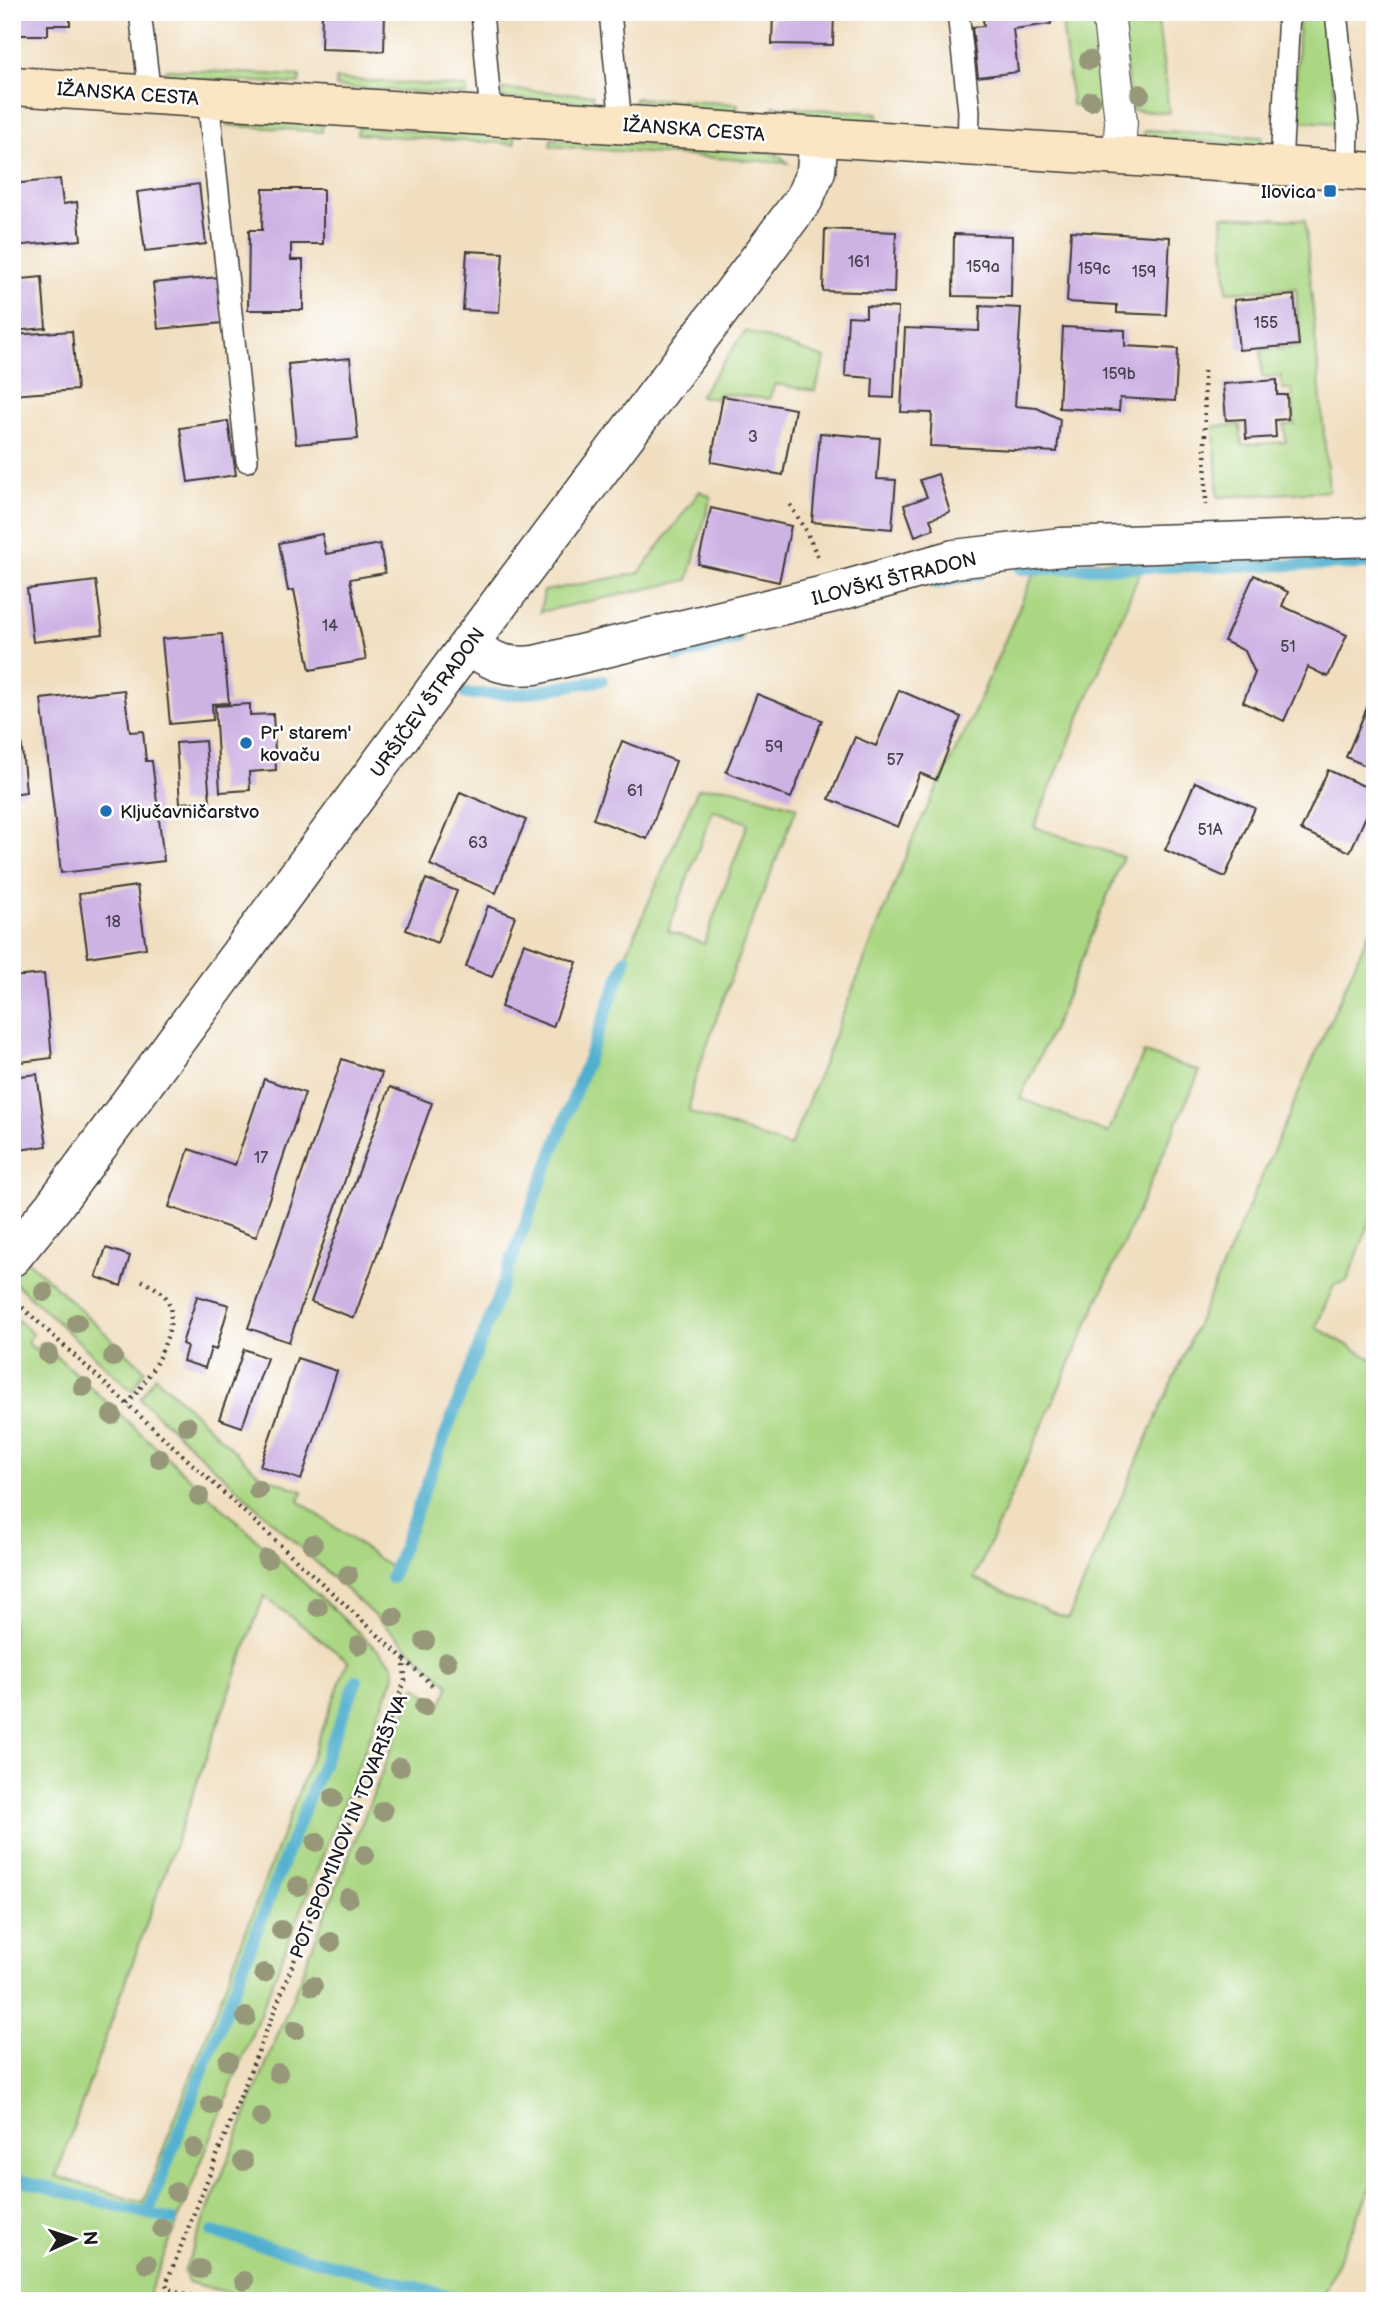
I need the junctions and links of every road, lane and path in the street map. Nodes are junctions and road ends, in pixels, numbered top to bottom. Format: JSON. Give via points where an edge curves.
{"nodes":[{"id":1,"x":140,"y":12,"type":"edge"},
{"id":2,"x":482,"y":12,"type":"edge"},
{"id":3,"x":610,"y":12,"type":"edge"},
{"id":4,"x":958,"y":12,"type":"edge"},
{"id":5,"x":1108,"y":12,"type":"edge"},
{"id":6,"x":1289,"y":12,"type":"edge"},
{"id":7,"x":1336,"y":12,"type":"edge"},
{"id":8,"x":12,"y":86,"type":"edge"},
{"id":9,"x":150,"y":95,"type":"junction"},
{"id":10,"x":208,"y":98,"type":"junction"},
{"id":11,"x":491,"y":116,"type":"junction"},
{"id":12,"x":621,"y":124,"type":"junction"},
{"id":13,"x":819,"y":137,"type":"junction"},
{"id":14,"x":968,"y":146,"type":"junction"},
{"id":15,"x":1119,"y":155,"type":"junction"},
{"id":16,"x":1281,"y":166,"type":"junction"},
{"id":17,"x":1361,"y":171,"type":"edge"},
{"id":18,"x":1204,"y":372,"type":"dead end"},
{"id":19,"x":247,"y":461,"type":"dead end"},
{"id":20,"x":790,"y":505,"type":"dead end"},
{"id":21,"x":1375,"y":537,"type":"edge"},
{"id":22,"x":1206,"y":540,"type":"junction"},
{"id":23,"x":833,"y":593,"type":"junction"},
{"id":24,"x":468,"y":645,"type":"junction"},
{"id":25,"x":12,"y":1257,"type":"edge"},
{"id":26,"x":141,"y":1280,"type":"dead end"},
{"id":27,"x":12,"y":1298,"type":"edge"},
{"id":28,"x":127,"y":1404,"type":"junction"},
{"id":29,"x":404,"y":1659,"type":"junction"},
{"id":30,"x":433,"y":1686,"type":"dead end"},
{"id":31,"x":211,"y":2301,"type":"edge"}],
"edges":[{"from":1,"to":9,"type":"lane"},
{"from":2,"to":11,"type":"lane"},
{"from":3,"to":12,"type":"lane"},
{"from":4,"to":14,"type":"lane","via":[[969,111]]},
{"from":5,"to":15,"type":"street","via":[[1121,121]]},
{"from":6,"to":16,"type":"lane"},
{"from":7,"to":17,"type":"lane","via":[[1348,124]]},
{"from":8,"to":9,"type":"main road","name":"IŽANSKA CESTA"},
{"from":9,"to":10,"type":"main road","name":"IŽANSKA CESTA"},
{"from":10,"to":11,"type":"main road","name":"IŽANSKA CESTA"},
{"from":10,"to":19,"type":"lane"},
{"from":11,"to":12,"type":"main road","name":"IŽANSKA CESTA"},
{"from":12,"to":13,"type":"main road","name":"IŽANSKA CESTA"},
{"from":13,"to":14,"type":"main road","name":"IŽANSKA CESTA"},
{"from":13,"to":24,"type":"street","name":"URŠIČEV ŠTRADON","via":[[816,171],[804,199]]},
{"from":14,"to":15,"type":"main road","name":"IŽANSKA CESTA"},
{"from":15,"to":16,"type":"main road","name":"IŽANSKA CESTA"},
{"from":16,"to":17,"type":"main road","name":"IŽANSKA CESTA"},
{"from":18,"to":22,"type":"path"},
{"from":20,"to":23,"type":"path"},
{"from":21,"to":22,"type":"street","name":"ILOVŠKI ŠTRADON"},
{"from":22,"to":23,"type":"street","name":"ILOVŠKI ŠTRADON","via":[[1061,547],[954,559]]},
{"from":23,"to":24,"type":"street","name":"ILOVŠKI ŠTRADON","via":[[535,665],[509,666],[489,660]]},
{"from":24,"to":25,"type":"street","name":"URŠIČEV ŠTRADON"},
{"from":26,"to":28,"type":"path","via":[[165,1296],[172,1314],[151,1374]]},
{"from":27,"to":28,"type":"path"},
{"from":28,"to":29,"type":"path"},
{"from":29,"to":30,"type":"path"},
{"from":29,"to":31,"type":"path","name":"POT SPOMINOV IN TOVARIŠTVA","via":[[405,1681],[166,2284],[168,2289]]}]}
